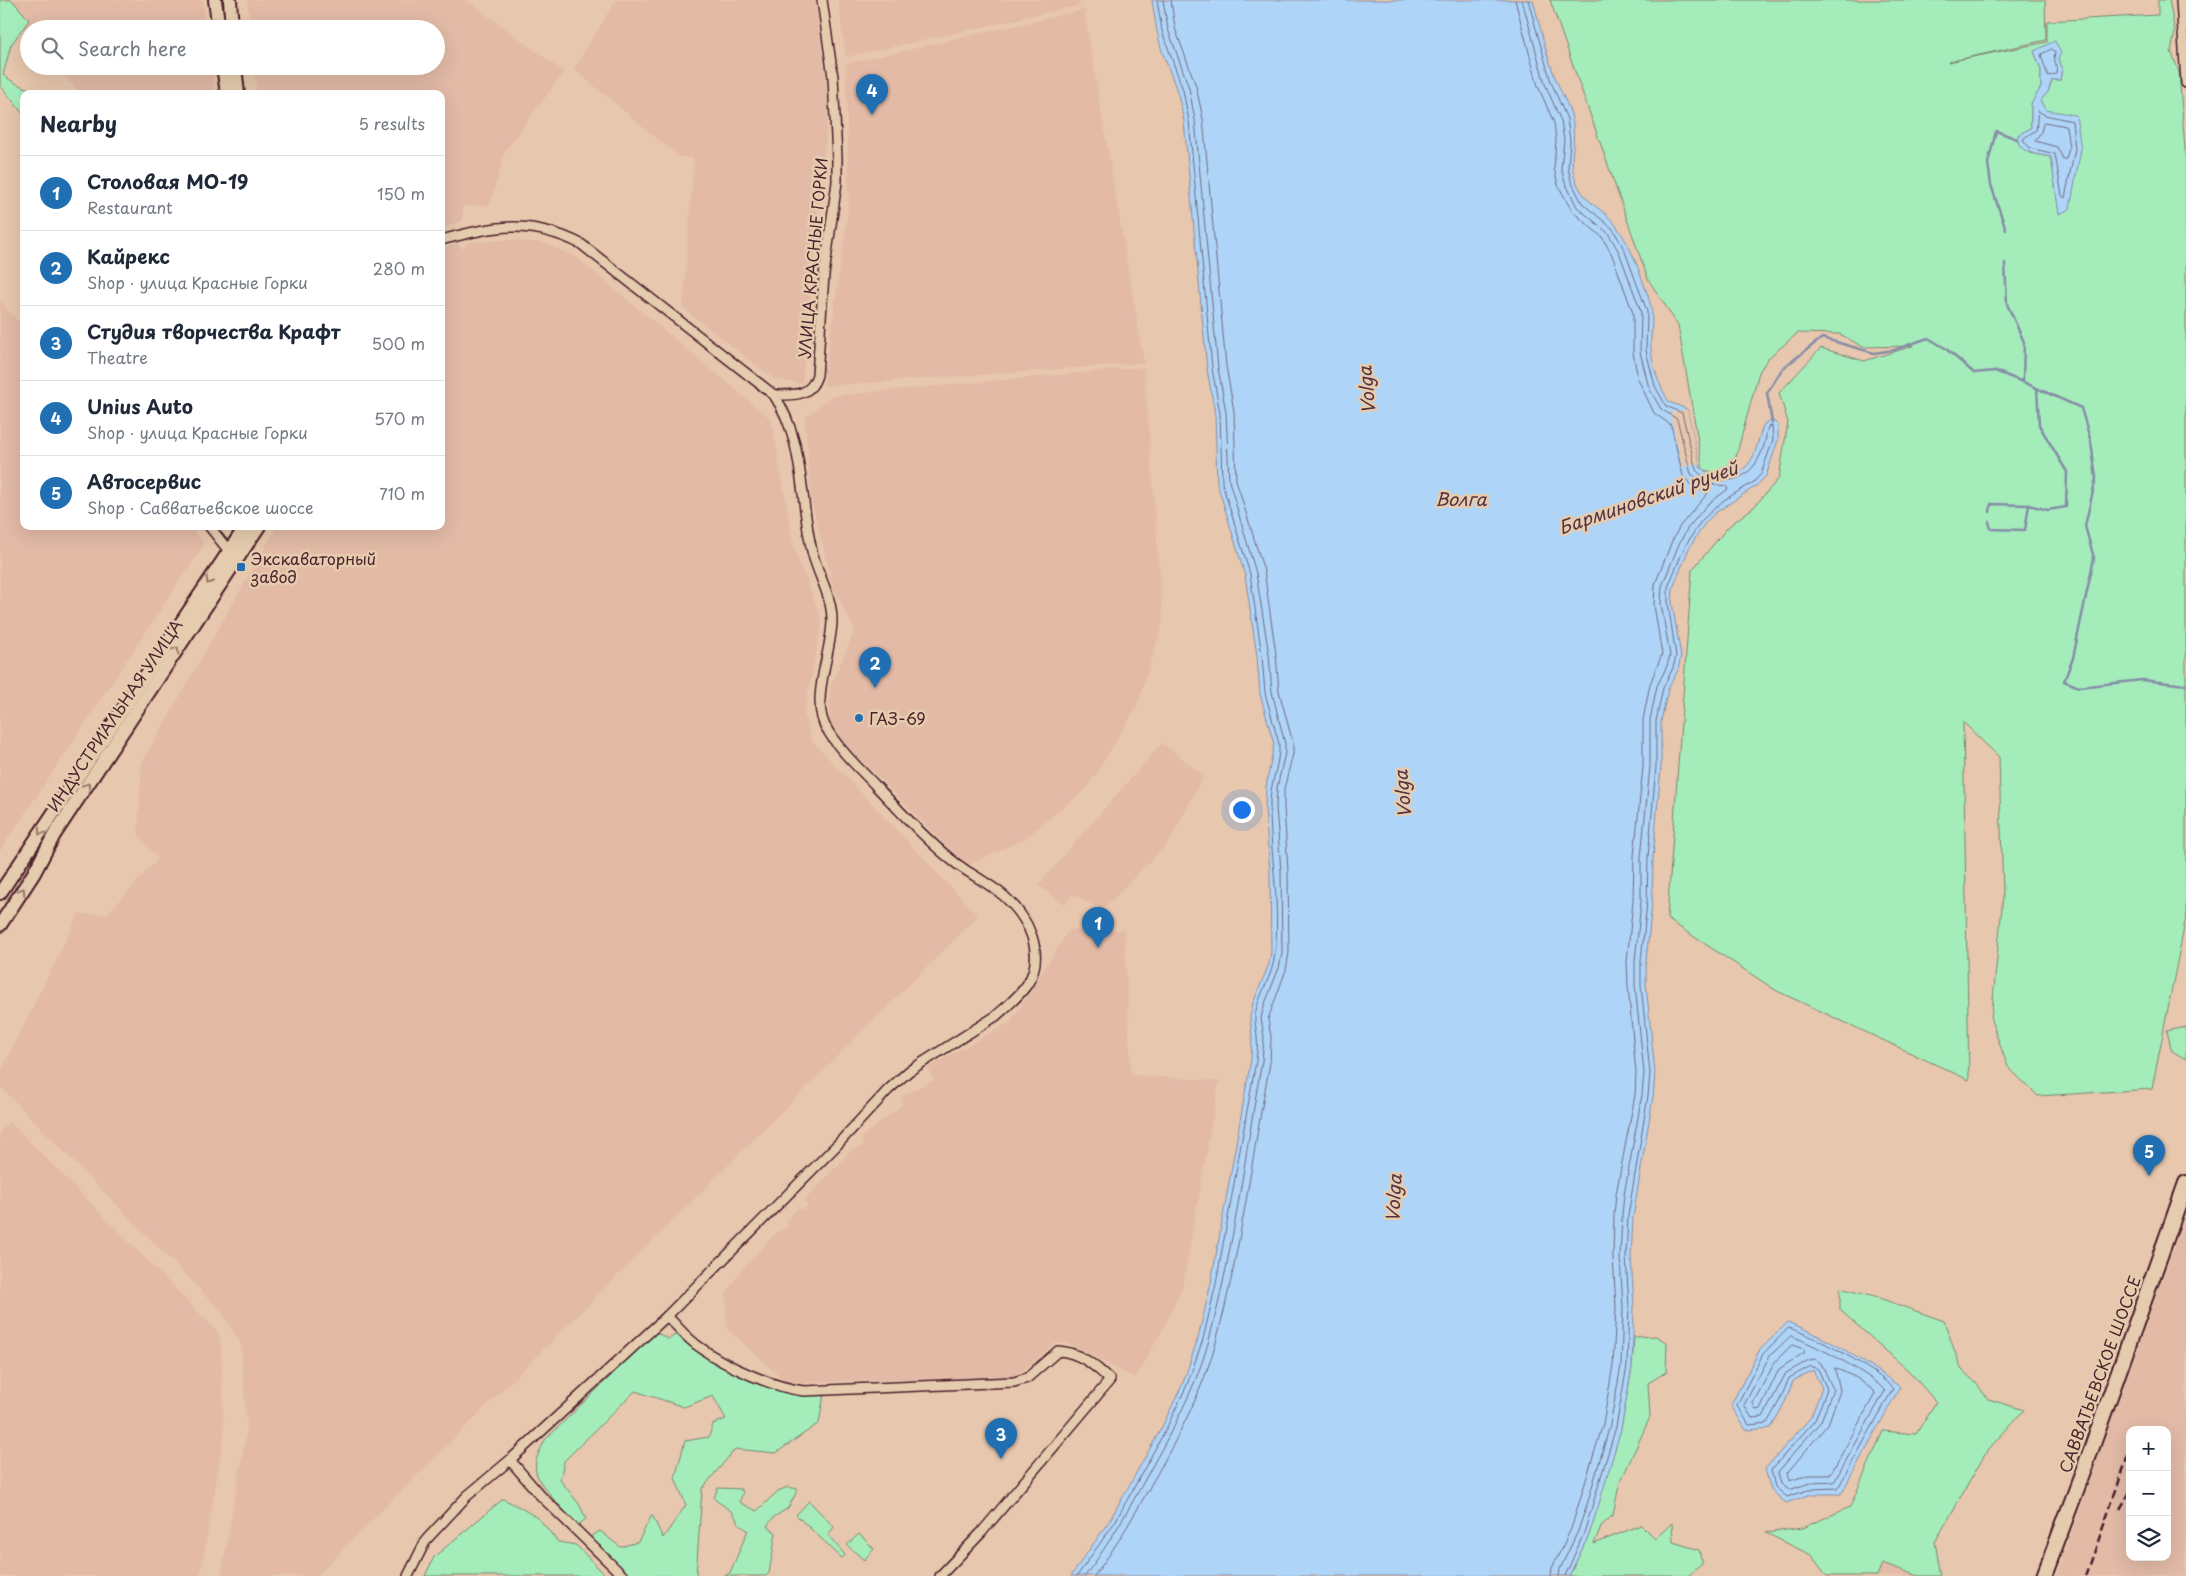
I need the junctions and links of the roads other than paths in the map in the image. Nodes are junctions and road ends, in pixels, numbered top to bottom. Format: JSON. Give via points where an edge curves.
{"nodes":[{"id":1,"x":215,"y":0,"type":"edge"},
{"id":2,"x":230,"y":0,"type":"edge"},
{"id":3,"x":822,"y":0,"type":"edge"},
{"id":4,"x":2181,"y":0,"type":"edge"},
{"id":5,"x":2184,"y":12,"type":"edge"},
{"id":6,"x":218,"y":20,"type":"edge"},
{"id":7,"x":231,"y":20,"type":"edge"},
{"id":8,"x":224,"y":75,"type":"edge"},
{"id":9,"x":236,"y":75,"type":"edge"},
{"id":10,"x":2186,"y":83,"type":"edge"},
{"id":11,"x":226,"y":90,"type":"edge"},
{"id":12,"x":238,"y":90,"type":"edge"},
{"id":13,"x":445,"y":239,"type":"edge"},
{"id":14,"x":774,"y":395,"type":"junction"},
{"id":15,"x":212,"y":530,"type":"edge"},
{"id":16,"x":244,"y":530,"type":"edge"},
{"id":17,"x":256,"y":530,"type":"edge"},
{"id":18,"x":233,"y":556,"type":"junction"},
{"id":19,"x":0,"y":893,"type":"edge"},
{"id":20,"x":0,"y":925,"type":"edge"},
{"id":21,"x":2186,"y":1183,"type":"edge"},
{"id":22,"x":667,"y":1316,"type":"junction"},
{"id":23,"x":510,"y":1460,"type":"junction"},
{"id":24,"x":408,"y":1576,"type":"edge"},
{"id":25,"x":623,"y":1576,"type":"edge"},
{"id":26,"x":940,"y":1576,"type":"edge"},
{"id":27,"x":2044,"y":1576,"type":"edge"}],
"edges":[{"from":1,"to":6,"type":"street"},
{"from":2,"to":7,"type":"street"},
{"from":3,"to":14,"type":"street","name":"УЛИЦА КРАСНЫЕ ГОРКИ","via":[[833,77],[838,158],[824,275],[817,375],[813,386],[805,392]]},
{"from":4,"to":5,"type":"street"},
{"from":5,"to":10,"type":"street"},
{"from":8,"to":11,"type":"street"},
{"from":9,"to":12,"type":"street"},
{"from":13,"to":14,"type":"street","via":[[483,229],[517,225],[550,231],[581,244]]},
{"from":14,"to":22,"type":"street","via":[[794,438],[814,555],[832,610],[820,698],[823,722],[844,752],[925,837],[1019,911],[1033,939],[1034,960],[1023,989],[996,1016],[909,1071],[888,1090]]},
{"from":15,"to":18,"type":"street"},
{"from":16,"to":18,"type":"street","name":"ИНДУСТРИАЛЬНАЯ УЛИЦА"},
{"from":17,"to":18,"type":"street","name":"ИНДУСТРИАЛЬНАЯ УЛИЦА"},
{"from":18,"to":19,"type":"street","name":"ИНДУСТРИАЛЬНАЯ УЛИЦА","one_way":true},
{"from":20,"to":18,"type":"street","name":"ИНДУСТРИАЛЬНАЯ УЛИЦА","one_way":true},
{"from":21,"to":27,"type":"main road","name":"САВВАТЬЕВСКОЕ ШОССЕ"},
{"from":22,"to":23,"type":"street"},
{"from":22,"to":26,"type":"street","via":[[701,1348],[788,1390],[1014,1382],[1027,1378],[1058,1351],[1068,1351],[1101,1371],[1110,1380],[981,1533]]},
{"from":23,"to":24,"type":"street","via":[[467,1496],[426,1540]]},
{"from":23,"to":25,"type":"street","via":[[540,1495]]}]}
